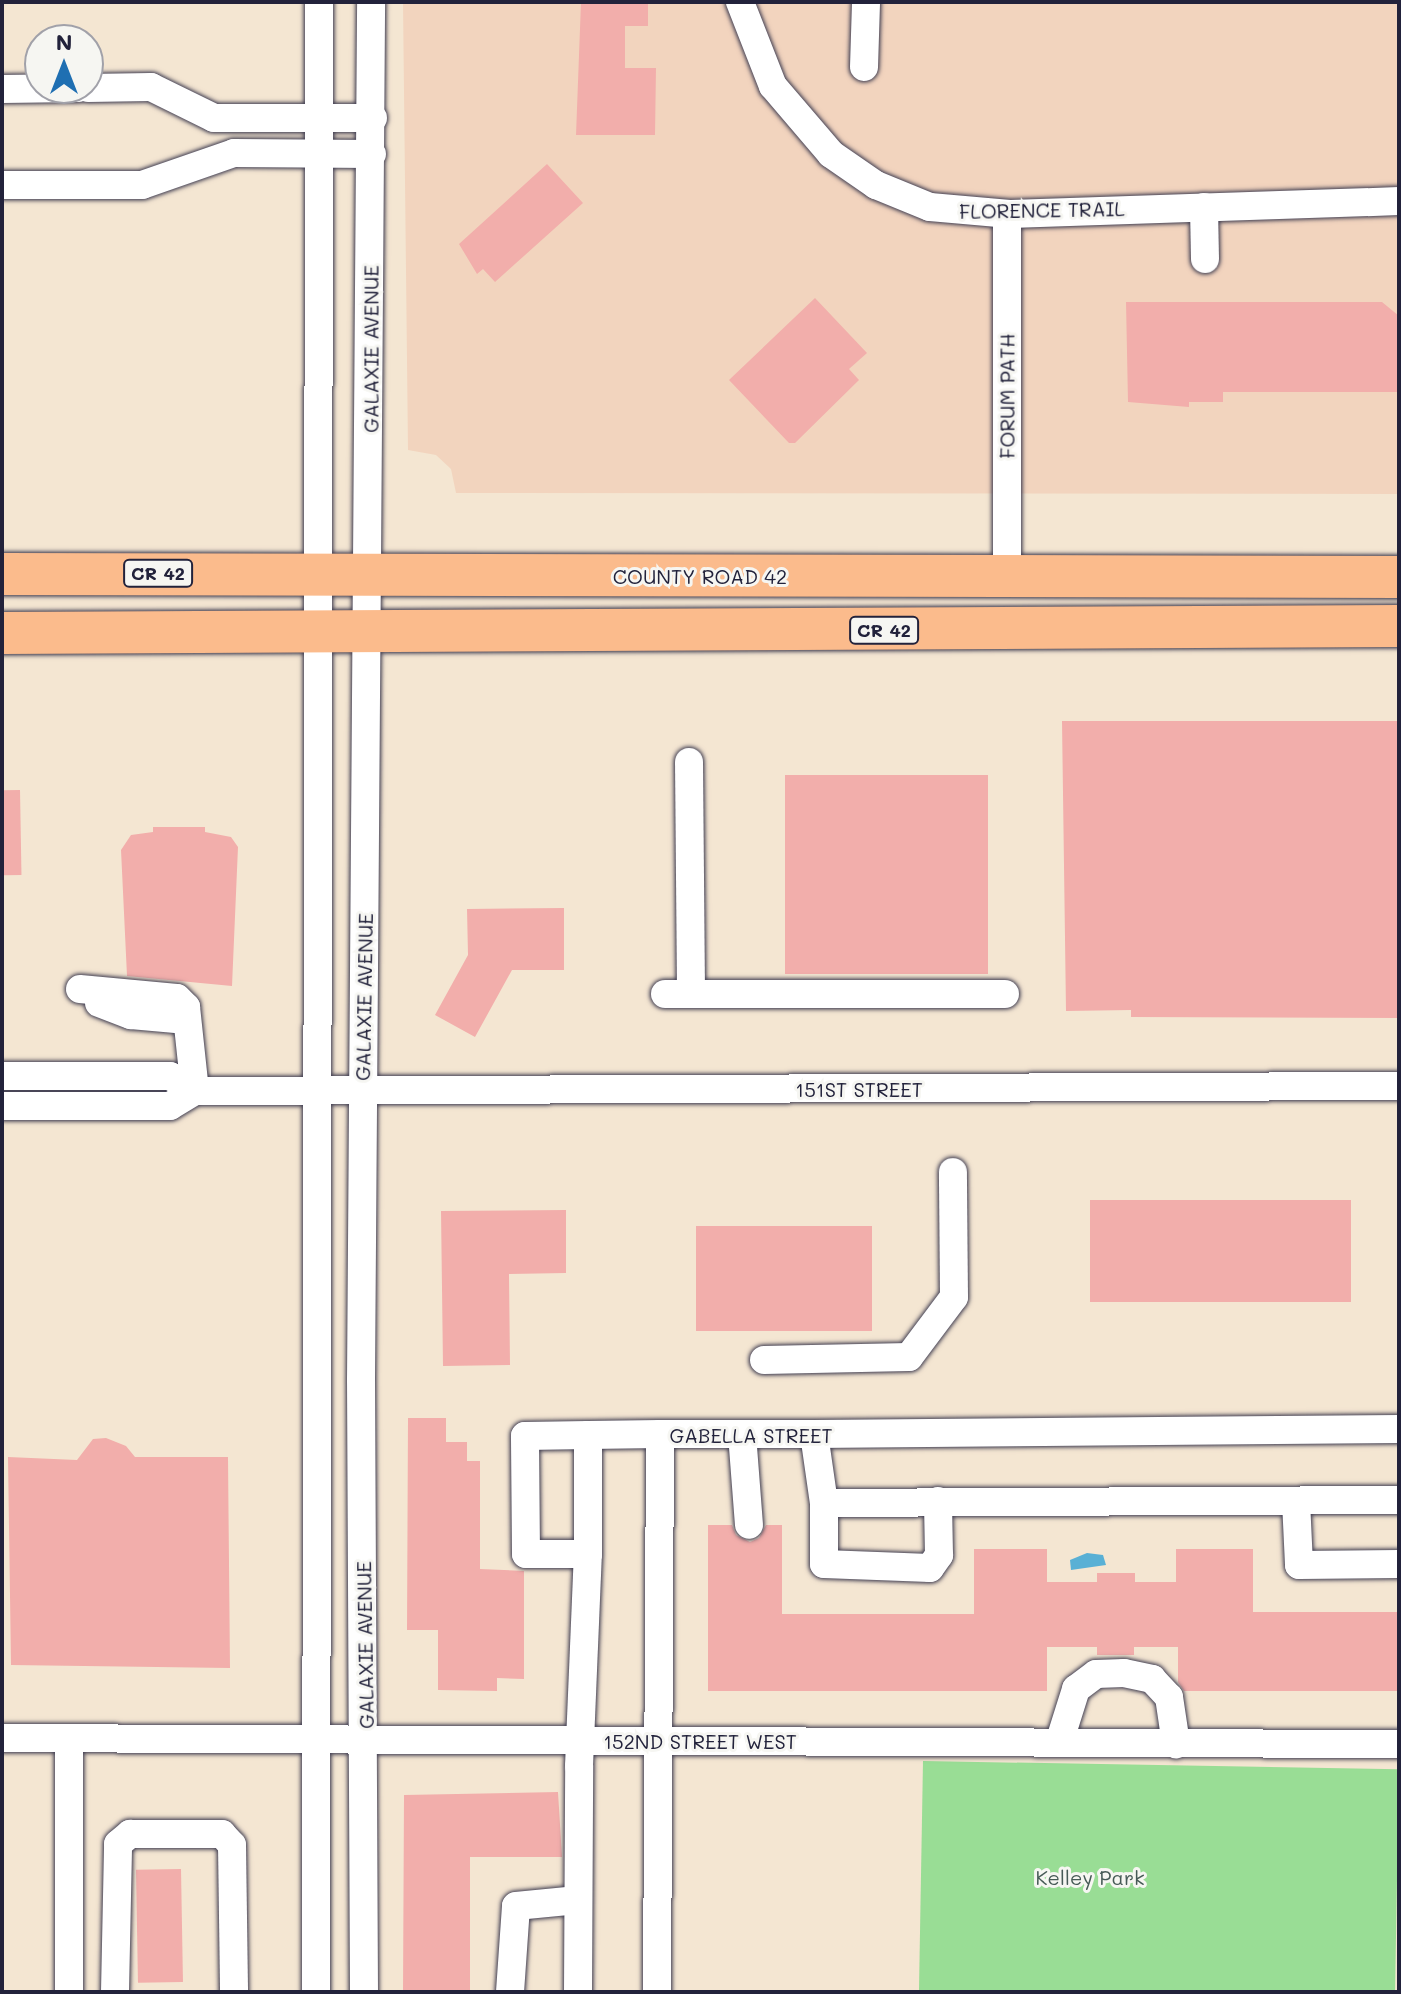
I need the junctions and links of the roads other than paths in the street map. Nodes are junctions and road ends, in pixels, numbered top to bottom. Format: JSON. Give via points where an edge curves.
{"nodes":[{"id":1,"x":319,"y":2,"type":"edge"},
{"id":2,"x":371,"y":2,"type":"edge"},
{"id":3,"x":740,"y":2,"type":"edge"},
{"id":4,"x":866,"y":2,"type":"edge"},
{"id":5,"x":864,"y":67,"type":"dead end"},
{"id":6,"x":104,"y":88,"type":"edge"},
{"id":7,"x":2,"y":89,"type":"edge"},
{"id":8,"x":24,"y":89,"type":"edge"},
{"id":9,"x":373,"y":118,"type":"junction"},
{"id":10,"x":317,"y":119,"type":"junction"},
{"id":11,"x":317,"y":153,"type":"junction"},
{"id":12,"x":372,"y":154,"type":"junction"},
{"id":13,"x":2,"y":185,"type":"edge"},
{"id":14,"x":1399,"y":201,"type":"edge"},
{"id":15,"x":1204,"y":207,"type":"junction"},
{"id":16,"x":1007,"y":214,"type":"junction"},
{"id":17,"x":1205,"y":259,"type":"dead end"},
{"id":18,"x":315,"y":573,"type":"junction"},
{"id":19,"x":371,"y":573,"type":"junction"},
{"id":20,"x":2,"y":574,"type":"edge"},
{"id":21,"x":1399,"y":577,"type":"edge"},
{"id":22,"x":1007,"y":579,"type":"junction"},
{"id":23,"x":1399,"y":626,"type":"edge"},
{"id":24,"x":2,"y":633,"type":"edge"},
{"id":25,"x":317,"y":633,"type":"junction"},
{"id":26,"x":370,"y":633,"type":"junction"},
{"id":27,"x":689,"y":762,"type":"dead end"},
{"id":28,"x":80,"y":989,"type":"dead end"},
{"id":29,"x":1005,"y":994,"type":"dead end"},
{"id":30,"x":2,"y":1076,"type":"edge"},
{"id":31,"x":1399,"y":1086,"type":"edge"},
{"id":32,"x":195,"y":1091,"type":"junction"},
{"id":33,"x":319,"y":1091,"type":"junction"},
{"id":34,"x":363,"y":1091,"type":"junction"},
{"id":35,"x":2,"y":1106,"type":"edge"},
{"id":36,"x":953,"y":1172,"type":"dead end"},
{"id":37,"x":764,"y":1360,"type":"dead end"},
{"id":38,"x":1399,"y":1429,"type":"edge"},
{"id":39,"x":660,"y":1434,"type":"junction"},
{"id":40,"x":742,"y":1434,"type":"junction"},
{"id":41,"x":814,"y":1434,"type":"junction"},
{"id":42,"x":588,"y":1435,"type":"junction"},
{"id":43,"x":1399,"y":1500,"type":"edge"},
{"id":44,"x":938,"y":1501,"type":"junction"},
{"id":45,"x":1296,"y":1501,"type":"junction"},
{"id":46,"x":824,"y":1503,"type":"junction"},
{"id":47,"x":749,"y":1525,"type":"dead end"},
{"id":48,"x":588,"y":1554,"type":"junction"},
{"id":49,"x":1399,"y":1564,"type":"edge"},
{"id":50,"x":2,"y":1738,"type":"edge"},
{"id":51,"x":69,"y":1738,"type":"junction"},
{"id":52,"x":318,"y":1738,"type":"junction"},
{"id":53,"x":366,"y":1738,"type":"junction"},
{"id":54,"x":581,"y":1741,"type":"junction"},
{"id":55,"x":658,"y":1742,"type":"junction"},
{"id":56,"x":1059,"y":1743,"type":"junction"},
{"id":57,"x":1176,"y":1744,"type":"junction"},
{"id":58,"x":1399,"y":1744,"type":"edge"},
{"id":59,"x":578,"y":1900,"type":"junction"},
{"id":60,"x":69,"y":1992,"type":"edge"},
{"id":61,"x":115,"y":1992,"type":"edge"},
{"id":62,"x":234,"y":1992,"type":"edge"},
{"id":63,"x":316,"y":1992,"type":"edge"},
{"id":64,"x":364,"y":1992,"type":"edge"},
{"id":65,"x":510,"y":1992,"type":"edge"},
{"id":66,"x":578,"y":1992,"type":"edge"},
{"id":67,"x":657,"y":1992,"type":"edge"}],
"edges":[{"from":1,"to":10,"type":"street"},
{"from":2,"to":9,"type":"street","name":"GALAXIE AVENUE"},
{"from":3,"to":16,"type":"street","name":"FLORENCE TRAIL","via":[[773,86],[853,172],[930,207]]},
{"from":4,"to":5,"type":"street"},
{"from":6,"to":10,"type":"street","via":[[151,87],[214,118]]},
{"from":7,"to":8,"type":"street"},
{"from":9,"to":10,"type":"street"},
{"from":9,"to":12,"type":"street","name":"GALAXIE AVENUE"},
{"from":10,"to":11,"type":"street"},
{"from":11,"to":12,"type":"street"},
{"from":11,"to":13,"type":"street","via":[[234,153],[142,185]]},
{"from":11,"to":18,"type":"street"},
{"from":12,"to":19,"type":"street","name":"GALAXIE AVENUE"},
{"from":14,"to":15,"type":"street","name":"FLORENCE TRAIL"},
{"from":15,"to":16,"type":"street","name":"FLORENCE TRAIL"},
{"from":15,"to":17,"type":"street"},
{"from":16,"to":22,"type":"street","name":"FORUM PATH"},
{"from":18,"to":19,"type":"highway","name":"COUNTY ROAD 42","number":"CR 42"},
{"from":18,"to":20,"type":"highway","name":"COUNTY ROAD 42","number":"CR 42"},
{"from":18,"to":25,"type":"street"},
{"from":19,"to":22,"type":"highway","name":"COUNTY ROAD 42","number":"CR 42"},
{"from":19,"to":26,"type":"street","name":"GALAXIE AVENUE"},
{"from":21,"to":22,"type":"highway","name":"COUNTY ROAD 42","number":"CR 42"},
{"from":23,"to":26,"type":"highway","number":"CR 42"},
{"from":24,"to":25,"type":"highway","number":"CR 42"},
{"from":25,"to":26,"type":"highway","number":"CR 42"},
{"from":25,"to":33,"type":"street"},
{"from":26,"to":34,"type":"street","name":"GALAXIE AVENUE"},
{"from":27,"to":29,"type":"street","via":[[678,994]]},
{"from":28,"to":32,"type":"street","via":[[177,998],[186,1007]]},
{"from":30,"to":32,"type":"street","via":[[170,1076]]},
{"from":31,"to":34,"type":"street","name":"151ST STREET"},
{"from":32,"to":33,"type":"street","name":"151ST STREET"},
{"from":32,"to":35,"type":"street","via":[[170,1106]]},
{"from":33,"to":34,"type":"street","name":"151ST STREET"},
{"from":33,"to":52,"type":"street"},
{"from":34,"to":53,"type":"street","name":"GALAXIE AVENUE"},
{"from":36,"to":37,"type":"street","via":[[954,1297],[909,1357]]},
{"from":38,"to":41,"type":"street","name":"GABELLA STREET"},
{"from":39,"to":40,"type":"street","name":"GABELLA STREET"},
{"from":39,"to":42,"type":"street"},
{"from":39,"to":55,"type":"street","name":"GABELLA STREET"},
{"from":40,"to":41,"type":"street","name":"GABELLA STREET"},
{"from":40,"to":47,"type":"street"},
{"from":41,"to":46,"type":"street"},
{"from":42,"to":48,"type":"street"},
{"from":42,"to":48,"type":"street","via":[[525,1436],[526,1554]]},
{"from":43,"to":45,"type":"street"},
{"from":44,"to":45,"type":"street"},
{"from":44,"to":46,"type":"street"},
{"from":44,"to":46,"type":"street","via":[[939,1555],[930,1568],[824,1564]]},
{"from":45,"to":49,"type":"street","via":[[1299,1565]]},
{"from":48,"to":54,"type":"street"},
{"from":50,"to":51,"type":"street","name":"152ND STREET WEST"},
{"from":51,"to":52,"type":"street","name":"152ND STREET WEST"},
{"from":51,"to":60,"type":"street"},
{"from":52,"to":53,"type":"street","name":"152ND STREET WEST"},
{"from":52,"to":63,"type":"street"},
{"from":53,"to":54,"type":"street","name":"152ND STREET WEST"},
{"from":53,"to":64,"type":"street","name":"GALAXIE AVENUE"},
{"from":54,"to":55,"type":"street","name":"152ND STREET WEST"},
{"from":54,"to":59,"type":"street"},
{"from":55,"to":56,"type":"street","name":"152ND STREET WEST"},
{"from":55,"to":67,"type":"street","name":"GABELLA STREET"},
{"from":56,"to":57,"type":"street","name":"152ND STREET WEST"},
{"from":56,"to":57,"type":"street","via":[[1076,1689],[1096,1674],[1124,1673],[1152,1679],[1169,1697]]},
{"from":57,"to":58,"type":"street","name":"152ND STREET WEST"},
{"from":59,"to":65,"type":"street","via":[[516,1906]]},
{"from":59,"to":66,"type":"street"},
{"from":61,"to":62,"type":"street","via":[[118,1844],[130,1834],[222,1834],[232,1845]]}]}
